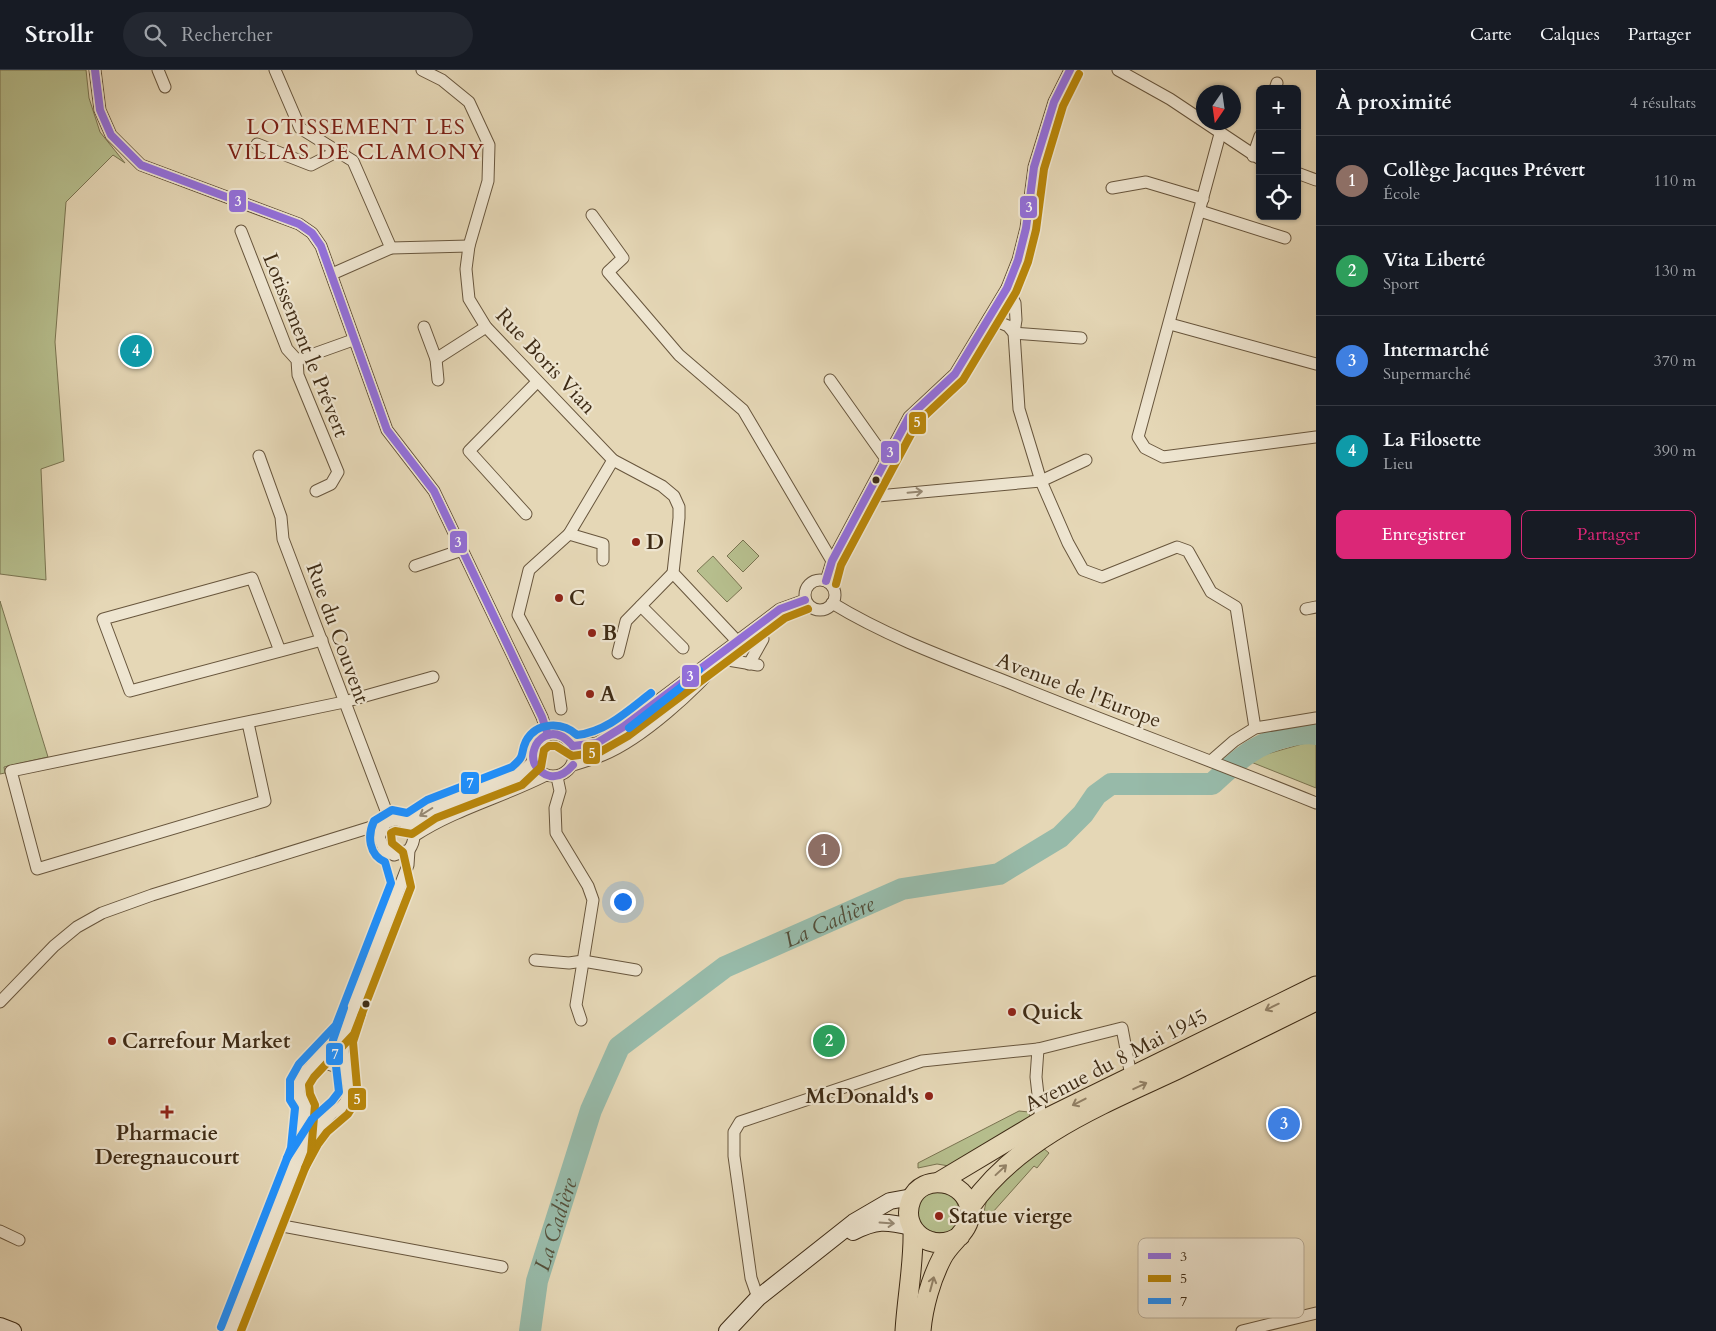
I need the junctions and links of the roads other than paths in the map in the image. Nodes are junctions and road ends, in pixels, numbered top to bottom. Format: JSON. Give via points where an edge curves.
{"nodes":[{"id":1,"x":95,"y":70,"type":"edge"},
{"id":2,"x":158,"y":70,"type":"edge"},
{"id":3,"x":275,"y":70,"type":"edge"},
{"id":4,"x":422,"y":70,"type":"edge"},
{"id":5,"x":448,"y":70,"type":"edge"},
{"id":6,"x":1070,"y":70,"type":"edge"},
{"id":7,"x":1118,"y":70,"type":"edge"},
{"id":8,"x":442,"y":80,"type":"junction"},
{"id":9,"x":165,"y":86,"type":"dead end"},
{"id":10,"x":1220,"y":134,"type":"junction"},
{"id":11,"x":257,"y":144,"type":"dead end"},
{"id":12,"x":338,"y":151,"type":"junction"},
{"id":13,"x":1256,"y":157,"type":"edge"},
{"id":14,"x":1301,"y":174,"type":"edge"},
{"id":15,"x":1316,"y":180,"type":"edge"},
{"id":16,"x":1112,"y":188,"type":"dead end"},
{"id":17,"x":1202,"y":199,"type":"junction"},
{"id":18,"x":1200,"y":211,"type":"junction"},
{"id":19,"x":592,"y":215,"type":"dead end"},
{"id":20,"x":240,"y":232,"type":"dead end"},
{"id":21,"x":1285,"y":238,"type":"dead end"},
{"id":22,"x":468,"y":246,"type":"junction"},
{"id":23,"x":391,"y":248,"type":"junction"},
{"id":24,"x":332,"y":274,"type":"junction"},
{"id":25,"x":1007,"y":288,"type":"junction"},
{"id":26,"x":989,"y":318,"type":"junction"},
{"id":27,"x":1170,"y":324,"type":"junction"},
{"id":28,"x":424,"y":327,"type":"dead end"},
{"id":29,"x":486,"y":327,"type":"junction"},
{"id":30,"x":1014,"y":334,"type":"junction"},
{"id":31,"x":1081,"y":338,"type":"dead end"},
{"id":32,"x":353,"y":340,"type":"junction"},
{"id":33,"x":436,"y":359,"type":"junction"},
{"id":34,"x":297,"y":360,"type":"junction"},
{"id":35,"x":1316,"y":364,"type":"edge"},
{"id":36,"x":438,"y":380,"type":"dead end"},
{"id":37,"x":830,"y":380,"type":"dead end"},
{"id":38,"x":537,"y":382,"type":"junction"},
{"id":39,"x":1316,"y":437,"type":"edge"},
{"id":40,"x":259,"y":456,"type":"dead end"},
{"id":41,"x":886,"y":459,"type":"junction"},
{"id":42,"x":613,"y":460,"type":"junction"},
{"id":43,"x":1086,"y":460,"type":"dead end"},
{"id":44,"x":1041,"y":481,"type":"junction"},
{"id":45,"x":316,"y":491,"type":"dead end"},
{"id":46,"x":867,"y":497,"type":"junction"},
{"id":47,"x":526,"y":514,"type":"dead end"},
{"id":48,"x":570,"y":534,"type":"junction"},
{"id":49,"x":462,"y":550,"type":"junction"},
{"id":50,"x":603,"y":560,"type":"dead end"},
{"id":51,"x":832,"y":561,"type":"junction"},
{"id":52,"x":415,"y":566,"type":"dead end"},
{"id":53,"x":673,"y":574,"type":"junction"},
{"id":54,"x":826,"y":581,"type":"junction"},
{"id":55,"x":805,"y":600,"type":"junction"},
{"id":56,"x":832,"y":603,"type":"junction"},
{"id":57,"x":641,"y":606,"type":"junction"},
{"id":58,"x":753,"y":629,"type":"junction"},
{"id":59,"x":322,"y":640,"type":"junction"},
{"id":60,"x":737,"y":641,"type":"junction"},
{"id":61,"x":683,"y":648,"type":"dead end"},
{"id":62,"x":280,"y":651,"type":"junction"},
{"id":63,"x":618,"y":653,"type":"dead end"},
{"id":64,"x":722,"y":659,"type":"junction"},
{"id":65,"x":433,"y":677,"type":"dead end"},
{"id":66,"x":344,"y":702,"type":"junction"},
{"id":67,"x":561,"y":709,"type":"dead end"},
{"id":68,"x":1316,"y":718,"type":"edge"},
{"id":69,"x":248,"y":723,"type":"junction"},
{"id":70,"x":1255,"y":728,"type":"junction"},
{"id":71,"x":548,"y":734,"type":"junction"},
{"id":72,"x":573,"y":746,"type":"junction"},
{"id":73,"x":533,"y":762,"type":"junction"},
{"id":74,"x":1214,"y":762,"type":"junction"},
{"id":75,"x":573,"y":765,"type":"junction"},
{"id":76,"x":551,"y":776,"type":"junction"},
{"id":77,"x":1316,"y":803,"type":"edge"},
{"id":78,"x":387,"y":822,"type":"junction"},
{"id":79,"x":409,"y":824,"type":"junction"},
{"id":80,"x":358,"y":832,"type":"junction"},
{"id":81,"x":414,"y":836,"type":"junction"},
{"id":82,"x":380,"y":842,"type":"junction"},
{"id":83,"x":409,"y":850,"type":"junction"},
{"id":84,"x":394,"y":855,"type":"junction"},
{"id":85,"x":401,"y":884,"type":"junction"},
{"id":86,"x":535,"y":960,"type":"dead end"},
{"id":87,"x":583,"y":961,"type":"junction"},
{"id":88,"x":636,"y":970,"type":"dead end"},
{"id":89,"x":1316,"y":986,"type":"edge"},
{"id":90,"x":1316,"y":1001,"type":"edge"},
{"id":91,"x":0,"y":1002,"type":"edge"},
{"id":92,"x":580,"y":1020,"type":"dead end"},
{"id":93,"x":345,"y":1030,"type":"junction"},
{"id":94,"x":1038,"y":1049,"type":"junction"},
{"id":95,"x":311,"y":1067,"type":"junction"},
{"id":96,"x":1131,"y":1076,"type":"junction"},
{"id":97,"x":348,"y":1078,"type":"junction"},
{"id":98,"x":305,"y":1105,"type":"junction"},
{"id":99,"x":333,"y":1112,"type":"junction"},
{"id":100,"x":1041,"y":1121,"type":"junction"},
{"id":101,"x":301,"y":1150,"type":"junction"},
{"id":102,"x":939,"y":1182,"type":"junction"},
{"id":103,"x":912,"y":1197,"type":"junction"},
{"id":104,"x":970,"y":1207,"type":"junction"},
{"id":105,"x":272,"y":1224,"type":"junction"},
{"id":106,"x":912,"y":1228,"type":"junction"},
{"id":107,"x":0,"y":1231,"type":"edge"},
{"id":108,"x":960,"y":1236,"type":"junction"},
{"id":109,"x":19,"y":1240,"type":"dead end"},
{"id":110,"x":502,"y":1267,"type":"dead end"},
{"id":111,"x":798,"y":1267,"type":"junction"},
{"id":112,"x":758,"y":1298,"type":"junction"},
{"id":113,"x":1295,"y":1318,"type":"edge"},
{"id":114,"x":0,"y":1326,"type":"edge"},
{"id":115,"x":13,"y":1331,"type":"edge"},
{"id":116,"x":230,"y":1331,"type":"edge"},
{"id":117,"x":727,"y":1331,"type":"edge"},
{"id":118,"x":905,"y":1331,"type":"edge"},
{"id":119,"x":921,"y":1331,"type":"edge"},
{"id":120,"x":1242,"y":1331,"type":"edge"}],
"edges":[{"from":1,"to":24,"type":"street","via":[[100,110],[111,135],[141,165],[298,224],[317,240]]},
{"from":2,"to":9,"type":"street"},
{"from":3,"to":12,"type":"street","via":[[300,128]]},
{"from":4,"to":8,"type":"street","name":"Rue Boris Vian"},
{"from":5,"to":8,"type":"street"},
{"from":6,"to":25,"type":"street","via":[[1054,102],[1034,167],[1026,228]]},
{"from":7,"to":10,"type":"street","via":[[1170,99]]},
{"from":8,"to":22,"type":"street","name":"Rue Boris Vian","via":[[470,102],[489,146],[488,181]]},
{"from":10,"to":13,"type":"street"},
{"from":10,"to":17,"type":"street"},
{"from":11,"to":12,"type":"street","via":[[312,166]]},
{"from":12,"to":23,"type":"street","via":[[353,161]]},
{"from":14,"to":15,"type":"street"},
{"from":16,"to":17,"type":"street","via":[[1146,182]]},
{"from":17,"to":18,"type":"street"},
{"from":18,"to":21,"type":"street"},
{"from":18,"to":27,"type":"street"},
{"from":19,"to":51,"type":"street","via":[[623,258],[608,272],[679,355],[743,410]]},
{"from":20,"to":34,"type":"street","name":"Lotissement le Prévert","via":[[287,349]]},
{"from":22,"to":23,"type":"street"},
{"from":22,"to":29,"type":"street","name":"Rue Boris Vian","via":[[469,299]]},
{"from":23,"to":24,"type":"street"},
{"from":24,"to":32,"type":"street"},
{"from":25,"to":26,"type":"street"},
{"from":25,"to":30,"type":"street","via":[[1015,304]]},
{"from":26,"to":30,"type":"street","via":[[1008,326]]},
{"from":26,"to":41,"type":"street","via":[[955,374],[909,417]]},
{"from":27,"to":35,"type":"street"},
{"from":27,"to":39,"type":"street","via":[[1138,437],[1145,448],[1163,457]]},
{"from":28,"to":33,"type":"street"},
{"from":29,"to":33,"type":"street"},
{"from":29,"to":38,"type":"street","name":"Rue Boris Vian"},
{"from":30,"to":31,"type":"street"},
{"from":30,"to":44,"type":"street","via":[[1019,409]]},
{"from":32,"to":34,"type":"street"},
{"from":32,"to":49,"type":"street","via":[[387,430],[434,491]]},
{"from":33,"to":36,"type":"street"},
{"from":34,"to":45,"type":"street","name":"Lotissement le Prévert","via":[[298,374],[338,472],[331,484]]},
{"from":37,"to":41,"type":"street"},
{"from":38,"to":42,"type":"street","name":"Rue Boris Vian"},
{"from":38,"to":47,"type":"street","via":[[469,451]]},
{"from":40,"to":59,"type":"street","name":"Rue du Couvent","via":[[281,517],[283,539]]},
{"from":41,"to":46,"type":"street"},
{"from":42,"to":48,"type":"street"},
{"from":42,"to":53,"type":"street","name":"Rue Boris Vian","via":[[662,486],[674,496],[679,518]]},
{"from":43,"to":44,"type":"street"},
{"from":46,"to":44,"type":"street","one_way":true},
{"from":44,"to":70,"type":"street","via":[[1083,570],[1102,577],[1177,547],[1188,550],[1211,592],[1236,607]]},
{"from":46,"to":51,"type":"street"},
{"from":48,"to":50,"type":"street","via":[[603,544]]},
{"from":48,"to":67,"type":"street","via":[[529,570],[518,615],[558,689]]},
{"from":49,"to":52,"type":"street"},
{"from":49,"to":71,"type":"street"},
{"from":51,"to":54,"type":"street"},
{"from":53,"to":57,"type":"street"},
{"from":53,"to":60,"type":"street"},
{"from":54,"to":55,"type":"street","via":[[816,580],[807,585]]},
{"from":54,"to":56,"type":"street","via":[[834,590]]},
{"from":55,"to":56,"type":"street","via":[[820,610]]},
{"from":55,"to":58,"type":"street","via":[[780,609]]},
{"from":56,"to":74,"type":"street","name":"Avenue de l'Europe","via":[[863,622],[908,642],[1074,710]]},
{"from":57,"to":61,"type":"street"},
{"from":57,"to":63,"type":"street","via":[[626,621]]},
{"from":58,"to":60,"type":"street"},
{"from":58,"to":64,"type":"street","via":[[766,640],[753,665]]},
{"from":59,"to":62,"type":"street"},
{"from":59,"to":66,"type":"street","name":"Rue du Couvent"},
{"from":60,"to":64,"type":"street"},
{"from":60,"to":72,"type":"street","via":[[624,727],[597,743]]},
{"from":62,"to":62,"type":"street","via":[[130,691],[103,619],[252,578]]},
{"from":64,"to":75,"type":"street","via":[[687,696],[632,739],[604,755]]},
{"from":65,"to":66,"type":"street"},
{"from":66,"to":69,"type":"street"},
{"from":66,"to":78,"type":"street","name":"Rue du Couvent"},
{"from":68,"to":70,"type":"street"},
{"from":69,"to":69,"type":"street","via":[[11,771],[37,869],[265,801]]},
{"from":70,"to":74,"type":"street","via":[[1234,741]]},
{"from":71,"to":72,"type":"street","via":[[562,736]]},
{"from":71,"to":73,"type":"street","via":[[536,742]]},
{"from":72,"to":75,"type":"street"},
{"from":73,"to":76,"type":"street","via":[[536,768]]},
{"from":73,"to":79,"type":"street","one_way":true,"via":[[517,776],[431,809]]},
{"from":74,"to":77,"type":"street","name":"Avenue de l'Europe"},
{"from":75,"to":76,"type":"street","via":[[564,774]]},
{"from":76,"to":81,"type":"street","via":[[441,819]]},
{"from":76,"to":87,"type":"street","via":[[560,791],[555,808],[556,833],[593,900]]},
{"from":78,"to":79,"type":"street","via":[[400,820]]},
{"from":78,"to":80,"type":"street"},
{"from":78,"to":82,"type":"street","via":[[380,832]]},
{"from":79,"to":81,"type":"street"},
{"from":80,"to":82,"type":"street"},
{"from":80,"to":91,"type":"street","via":[[102,913],[77,927],[54,946]]},
{"from":81,"to":83,"type":"street"},
{"from":82,"to":84,"type":"street","via":[[385,851]]},
{"from":83,"to":84,"type":"street"},
{"from":83,"to":85,"type":"street"},
{"from":84,"to":85,"type":"street"},
{"from":85,"to":93,"type":"street"},
{"from":86,"to":87,"type":"street"},
{"from":87,"to":88,"type":"street"},
{"from":87,"to":92,"type":"street","via":[[576,1005]]},
{"from":89,"to":96,"type":"main road","name":"Avenue du 8 Mai 1945","one_way":true},
{"from":104,"to":90,"type":"main road","name":"Avenue du 8 Mai 1945","one_way":true,"via":[[1002,1168],[1041,1138],[1113,1099]]},
{"from":93,"to":95,"type":"street"},
{"from":93,"to":97,"type":"street","via":[[343,1051]]},
{"from":94,"to":96,"type":"street","via":[[1122,1028]]},
{"from":94,"to":100,"type":"street","via":[[1036,1077]]},
{"from":94,"to":112,"type":"street","via":[[922,1061],[740,1122],[734,1132],[734,1156],[751,1278]]},
{"from":95,"to":97,"type":"street","via":[[332,1064]]},
{"from":95,"to":98,"type":"street","via":[[299,1083],[300,1098]]},
{"from":96,"to":100,"type":"main road","name":"Avenue du 8 Mai 1945","one_way":true},
{"from":97,"to":99,"type":"street","via":[[349,1094],[340,1108]]},
{"from":98,"to":99,"type":"street","via":[[318,1113]]},
{"from":98,"to":101,"type":"street"},
{"from":99,"to":101,"type":"street"},
{"from":100,"to":102,"type":"main road","name":"Avenue du 8 Mai 1945"},
{"from":101,"to":105,"type":"street"},
{"from":102,"to":103,"type":"main road","via":[[920,1188]]},
{"from":102,"to":104,"type":"main road","via":[[953,1185],[963,1193]]},
{"from":103,"to":106,"type":"main road","via":[[908,1216]]},
{"from":103,"to":111,"type":"main road","via":[[890,1201],[876,1208]]},
{"from":104,"to":108,"type":"main road","via":[[968,1226]]},
{"from":105,"to":110,"type":"street"},
{"from":105,"to":116,"type":"street"},
{"from":106,"to":108,"type":"main road","via":[[935,1244],[944,1244]]},
{"from":111,"to":106,"type":"main road","one_way":true,"via":[[865,1226],[884,1221]]},
{"from":106,"to":118,"type":"main road","via":[[914,1250],[907,1290]]},
{"from":107,"to":109,"type":"street"},
{"from":119,"to":108,"type":"main road","one_way":true,"via":[[934,1275],[943,1255]]},
{"from":111,"to":112,"type":"main road"},
{"from":112,"to":117,"type":"main road"},
{"from":113,"to":120,"type":"street"},
{"from":114,"to":115,"type":"main road"}]}
